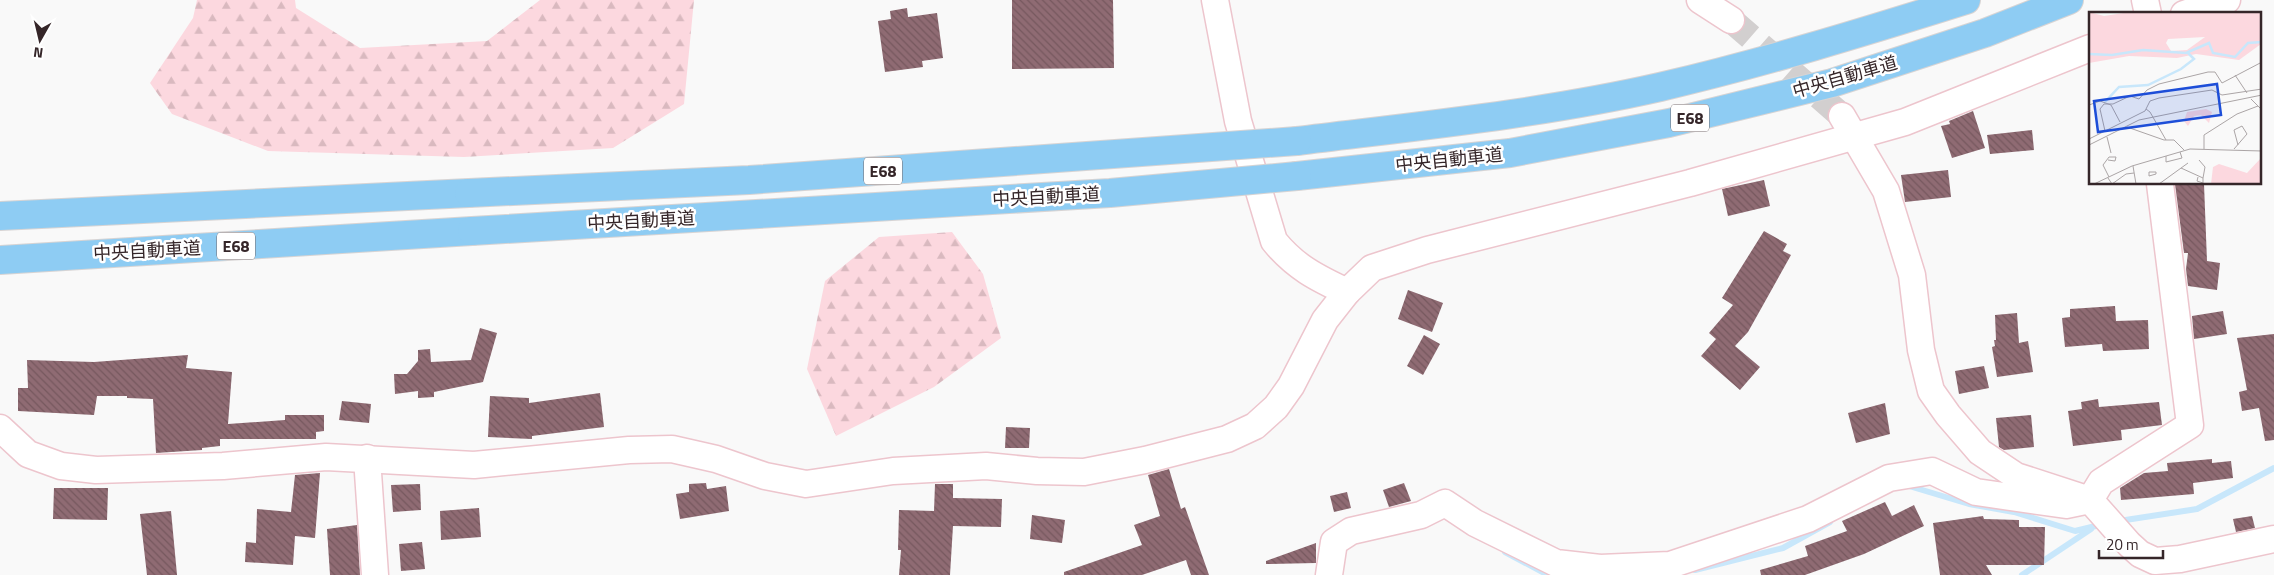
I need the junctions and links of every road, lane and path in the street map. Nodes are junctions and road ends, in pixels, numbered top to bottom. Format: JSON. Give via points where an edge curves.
{"nodes":[{"id":1,"x":1215,"y":0,"type":"edge"},
{"id":2,"x":1700,"y":0,"type":"edge"},
{"id":3,"x":1966,"y":0,"type":"edge"},
{"id":4,"x":2069,"y":0,"type":"edge"},
{"id":5,"x":2227,"y":0,"type":"edge"},
{"id":6,"x":2190,"y":12,"type":"edge"},
{"id":7,"x":1731,"y":20,"type":"tunnel mouth"},
{"id":8,"x":2089,"y":48,"type":"edge"},
{"id":9,"x":1849,"y":126,"type":"junction"},
{"id":10,"x":2160,"y":185,"type":"edge"},
{"id":11,"x":0,"y":216,"type":"edge"},
{"id":12,"x":0,"y":260,"type":"edge"},
{"id":13,"x":1347,"y":292,"type":"junction"},
{"id":14,"x":0,"y":428,"type":"edge"},
{"id":15,"x":367,"y":458,"type":"junction"},
{"id":16,"x":2090,"y":500,"type":"junction"},
{"id":17,"x":2274,"y":539,"type":"edge"},
{"id":18,"x":375,"y":575,"type":"edge"},
{"id":19,"x":1329,"y":575,"type":"edge"}],
"edges":[{"from":1,"to":13,"type":"street","via":[[1238,122],[1274,242],[1305,272]]},
{"from":2,"to":7,"type":"street"},
{"from":3,"to":11,"type":"highway","name":"中央自動車道","number":"E68","bridge":true,"via":[[1820,46],[1659,87],[1508,114],[1297,141],[749,180]]},
{"from":4,"to":12,"type":"highway","name":"中央自動車道","number":"E68","bridge":true,"via":[[1985,33],[1832,83],[1669,123],[1510,153],[1110,193]]},
{"from":5,"to":6,"type":"street"},
{"from":8,"to":9,"type":"street","via":[[1905,122]]},
{"from":9,"to":13,"type":"street","via":[[1690,183],[1427,250],[1372,268]]},
{"from":9,"to":16,"type":"street","via":[[1886,191],[1912,275],[1921,350],[1931,391],[1980,452],[2016,476]]},
{"from":10,"to":16,"type":"street","via":[[2190,425],[2101,482]]},
{"from":13,"to":15,"type":"street","via":[[1325,320],[1291,386],[1276,407],[1255,426],[1227,439],[1084,472],[986,466],[893,471],[806,484],[765,476],[716,459],[672,449],[474,465]]},
{"from":14,"to":15,"type":"street","via":[[28,454],[61,466],[96,470],[223,466],[326,457]]},
{"from":15,"to":18,"type":"street"},
{"from":16,"to":17,"type":"street","via":[[2134,549],[2155,561]]},
{"from":16,"to":19,"type":"street","via":[[2066,505],[1976,492],[1932,471],[1889,478],[1808,519],[1670,565],[1600,568],[1556,564],[1475,523],[1445,503],[1422,515],[1352,531],[1334,542]]}]}
